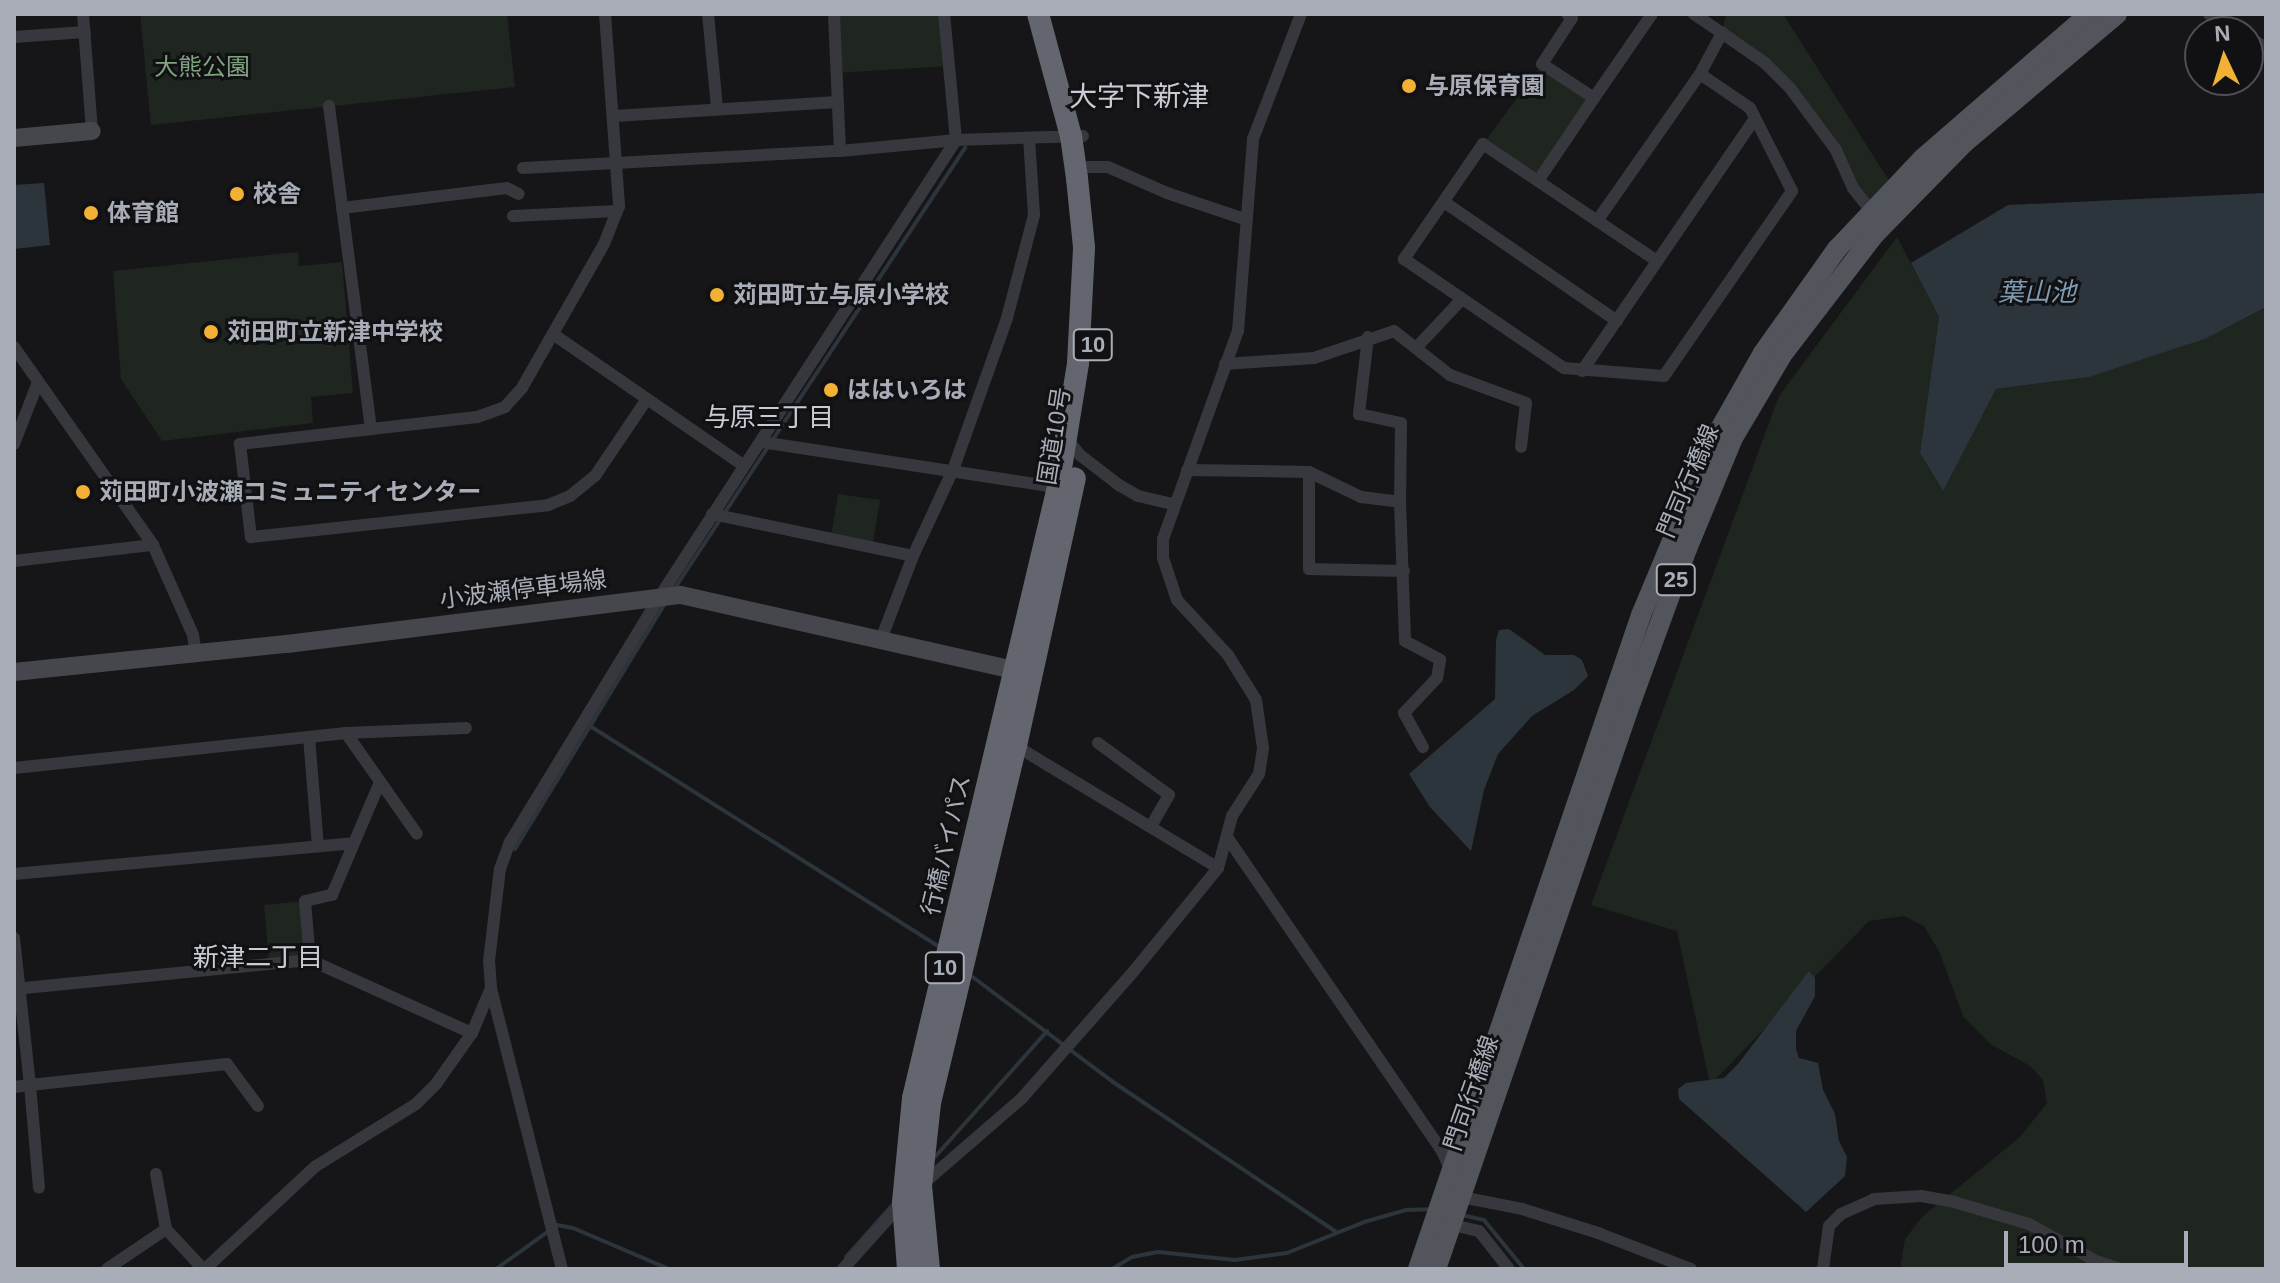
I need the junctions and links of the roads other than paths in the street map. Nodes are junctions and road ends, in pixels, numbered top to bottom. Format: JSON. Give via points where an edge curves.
{"nodes":[{"id":1,"x":83,"y":14,"type":"edge"},
{"id":2,"x":605,"y":14,"type":"edge"},
{"id":3,"x":708,"y":14,"type":"edge"},
{"id":4,"x":834,"y":14,"type":"edge"},
{"id":5,"x":944,"y":14,"type":"edge"},
{"id":6,"x":1038,"y":14,"type":"edge"},
{"id":7,"x":1055,"y":14,"type":"edge"},
{"id":8,"x":1301,"y":14,"type":"edge"},
{"id":9,"x":1567,"y":14,"type":"edge"},
{"id":10,"x":1652,"y":14,"type":"edge"},
{"id":11,"x":1694,"y":14,"type":"edge"},
{"id":12,"x":2089,"y":14,"type":"edge"},
{"id":13,"x":2117,"y":14,"type":"edge"},
{"id":14,"x":85,"y":32,"type":"junction"},
{"id":15,"x":1722,"y":33,"type":"junction"},
{"id":16,"x":14,"y":37,"type":"edge"},
{"id":17,"x":1700,"y":74,"type":"junction"},
{"id":18,"x":1594,"y":98,"type":"junction"},
{"id":19,"x":837,"y":102,"type":"junction"},
{"id":20,"x":329,"y":106,"type":"dead end"},
{"id":21,"x":717,"y":108,"type":"junction"},
{"id":22,"x":615,"y":116,"type":"junction"},
{"id":23,"x":1755,"y":118,"type":"junction"},
{"id":24,"x":92,"y":131,"type":"joint"},
{"id":25,"x":1077,"y":136,"type":"junction"},
{"id":26,"x":14,"y":138,"type":"edge"},
{"id":27,"x":1029,"y":138,"type":"junction"},
{"id":28,"x":956,"y":140,"type":"junction"},
{"id":29,"x":840,"y":151,"type":"junction"},
{"id":30,"x":617,"y":164,"type":"junction"},
{"id":31,"x":1088,"y":167,"type":"junction"},
{"id":32,"x":523,"y":168,"type":"dead end"},
{"id":33,"x":1538,"y":181,"type":"junction"},
{"id":34,"x":519,"y":194,"type":"dead end"},
{"id":35,"x":1444,"y":202,"type":"junction"},
{"id":36,"x":342,"y":208,"type":"junction"},
{"id":37,"x":617,"y":211,"type":"junction"},
{"id":38,"x":513,"y":216,"type":"dead end"},
{"id":39,"x":1877,"y":219,"type":"junction"},
{"id":40,"x":1247,"y":220,"type":"junction"},
{"id":41,"x":1597,"y":221,"type":"junction"},
{"id":42,"x":1657,"y":261,"type":"junction"},
{"id":43,"x":1462,"y":299,"type":"junction"},
{"id":44,"x":1617,"y":321,"type":"junction"},
{"id":45,"x":553,"y":334,"type":"junction"},
{"id":46,"x":1368,"y":337,"type":"junction"},
{"id":47,"x":14,"y":347,"type":"edge"},
{"id":48,"x":1416,"y":348,"type":"junction"},
{"id":49,"x":1225,"y":364,"type":"junction"},
{"id":50,"x":1582,"y":371,"type":"junction"},
{"id":51,"x":38,"y":382,"type":"junction"},
{"id":52,"x":647,"y":399,"type":"junction"},
{"id":53,"x":371,"y":429,"type":"junction"},
{"id":54,"x":761,"y":442,"type":"junction"},
{"id":55,"x":14,"y":444,"type":"edge"},
{"id":56,"x":1074,"y":447,"type":"junction"},
{"id":57,"x":1521,"y":447,"type":"dead end"},
{"id":58,"x":744,"y":466,"type":"junction"},
{"id":59,"x":953,"y":470,"type":"junction"},
{"id":60,"x":1187,"y":470,"type":"junction"},
{"id":61,"x":1309,"y":472,"type":"junction"},
{"id":62,"x":1065,"y":488,"type":"junction"},
{"id":63,"x":1400,"y":502,"type":"junction"},
{"id":64,"x":1174,"y":504,"type":"junction"},
{"id":65,"x":712,"y":514,"type":"junction"},
{"id":66,"x":153,"y":545,"type":"junction"},
{"id":67,"x":913,"y":556,"type":"junction"},
{"id":68,"x":14,"y":561,"type":"edge"},
{"id":69,"x":1404,"y":571,"type":"junction"},
{"id":70,"x":660,"y":596,"type":"junction"},
{"id":71,"x":880,"y":642,"type":"junction"},
{"id":72,"x":196,"y":653,"type":"junction"},
{"id":73,"x":14,"y":672,"type":"edge"},
{"id":74,"x":1022,"y":672,"type":"junction"},
{"id":75,"x":466,"y":728,"type":"dead end"},
{"id":76,"x":346,"y":733,"type":"junction"},
{"id":77,"x":309,"y":737,"type":"junction"},
{"id":78,"x":1098,"y":743,"type":"dead end"},
{"id":79,"x":1016,"y":746,"type":"junction"},
{"id":80,"x":1423,"y":747,"type":"dead end"},
{"id":81,"x":14,"y":768,"type":"edge"},
{"id":82,"x":380,"y":782,"type":"junction"},
{"id":83,"x":1151,"y":826,"type":"junction"},
{"id":84,"x":417,"y":834,"type":"dead end"},
{"id":85,"x":1227,"y":837,"type":"junction"},
{"id":86,"x":353,"y":843,"type":"junction"},
{"id":87,"x":318,"y":846,"type":"junction"},
{"id":88,"x":1218,"y":868,"type":"junction"},
{"id":89,"x":14,"y":874,"type":"edge"},
{"id":90,"x":14,"y":938,"type":"edge"},
{"id":91,"x":310,"y":960,"type":"junction"},
{"id":92,"x":17,"y":988,"type":"edge"},
{"id":93,"x":491,"y":988,"type":"junction"},
{"id":94,"x":472,"y":1033,"type":"junction"},
{"id":95,"x":30,"y":1085,"type":"junction"},
{"id":96,"x":14,"y":1087,"type":"edge"},
{"id":97,"x":258,"y":1106,"type":"dead end"},
{"id":98,"x":1451,"y":1172,"type":"junction"},
{"id":99,"x":156,"y":1174,"type":"dead end"},
{"id":100,"x":921,"y":1186,"type":"junction"},
{"id":101,"x":39,"y":1188,"type":"dead end"},
{"id":102,"x":1454,"y":1195,"type":"junction"},
{"id":103,"x":903,"y":1202,"type":"junction"},
{"id":104,"x":1443,"y":1224,"type":"junction"},
{"id":105,"x":166,"y":1229,"type":"junction"},
{"id":106,"x":107,"y":1269,"type":"edge"},
{"id":107,"x":204,"y":1269,"type":"edge"},
{"id":108,"x":562,"y":1269,"type":"edge"},
{"id":109,"x":843,"y":1269,"type":"edge"},
{"id":110,"x":908,"y":1269,"type":"edge"},
{"id":111,"x":929,"y":1269,"type":"edge"},
{"id":112,"x":1418,"y":1269,"type":"edge"},
{"id":113,"x":1436,"y":1269,"type":"edge"},
{"id":114,"x":1509,"y":1269,"type":"edge"},
{"id":115,"x":1691,"y":1269,"type":"edge"},
{"id":116,"x":1823,"y":1269,"type":"edge"},
{"id":117,"x":2120,"y":1269,"type":"edge"}],
"edges":[{"from":1,"to":14,"type":"street"},
{"from":2,"to":22,"type":"street"},
{"from":3,"to":21,"type":"street"},
{"from":4,"to":19,"type":"street"},
{"from":5,"to":28,"type":"street"},
{"from":6,"to":25,"type":"highway","name":"国道10号","number":"10"},
{"from":7,"to":25,"type":"highway","name":"国道10号","number":"10"},
{"from":8,"to":40,"type":"street","via":[[1253,139]]},
{"from":9,"to":18,"type":"street","via":[[1572,18],[1542,64]]},
{"from":10,"to":18,"type":"street"},
{"from":11,"to":15,"type":"street"},
{"from":12,"to":39,"type":"main road","name":"門司行橋線","number":"25","via":[[1932,150]]},
{"from":13,"to":39,"type":"main road","name":"門司行橋線","number":"25"},
{"from":14,"to":16,"type":"street"},
{"from":14,"to":24,"type":"street"},
{"from":15,"to":17,"type":"street"},
{"from":15,"to":39,"type":"street","via":[[1790,88],[1836,150],[1853,188]]},
{"from":17,"to":23,"type":"street","via":[[1750,108]]},
{"from":17,"to":41,"type":"street"},
{"from":18,"to":33,"type":"street"},
{"from":19,"to":21,"type":"street"},
{"from":19,"to":29,"type":"street"},
{"from":20,"to":36,"type":"street"},
{"from":21,"to":22,"type":"street"},
{"from":22,"to":30,"type":"street"},
{"from":23,"to":42,"type":"street"},
{"from":23,"to":50,"type":"street","via":[[1792,191],[1664,376]]},
{"from":24,"to":26,"type":"main road"},
{"from":25,"to":27,"type":"street"},
{"from":25,"to":31,"type":"highway","name":"国道10号","number":"10"},
{"from":25,"to":56,"type":"highway","name":"国道10号","number":"10","via":[[1084,247]]},
{"from":27,"to":28,"type":"street"},
{"from":27,"to":59,"type":"street","via":[[1034,215],[1026,251]]},
{"from":28,"to":29,"type":"street"},
{"from":28,"to":54,"type":"street"},
{"from":29,"to":30,"type":"street"},
{"from":30,"to":32,"type":"street"},
{"from":30,"to":37,"type":"street"},
{"from":31,"to":40,"type":"street","via":[[1108,167]]},
{"from":31,"to":56,"type":"highway","name":"国道10号","number":"10","via":[[1095,336]]},
{"from":33,"to":35,"type":"street","via":[[1483,144]]},
{"from":33,"to":41,"type":"street"},
{"from":34,"to":36,"type":"street","via":[[507,188]]},
{"from":35,"to":43,"type":"street","via":[[1404,259]]},
{"from":35,"to":44,"type":"street"},
{"from":36,"to":53,"type":"street"},
{"from":37,"to":38,"type":"street"},
{"from":37,"to":45,"type":"street"},
{"from":39,"to":98,"type":"main road","name":"門司行橋線","number":"25","via":[[1837,249],[1763,353],[1716,436],[1669,542]]},
{"from":39,"to":102,"type":"main road","name":"門司行橋線","number":"25","via":[[1782,355],[1733,438],[1713,484]]},
{"from":40,"to":49,"type":"street","via":[[1238,331]]},
{"from":41,"to":42,"type":"street"},
{"from":42,"to":44,"type":"street"},
{"from":43,"to":48,"type":"street"},
{"from":43,"to":50,"type":"street","via":[[1564,368]]},
{"from":44,"to":50,"type":"street"},
{"from":45,"to":52,"type":"street"},
{"from":45,"to":53,"type":"street","via":[[505,407],[477,417]]},
{"from":46,"to":48,"type":"street","via":[[1394,331]]},
{"from":46,"to":49,"type":"street","via":[[1314,358]]},
{"from":46,"to":63,"type":"street","via":[[1359,414],[1401,423]]},
{"from":47,"to":51,"type":"street"},
{"from":48,"to":57,"type":"street","via":[[1450,375],[1526,403]]},
{"from":49,"to":60,"type":"street"},
{"from":51,"to":55,"type":"street"},
{"from":51,"to":66,"type":"street"},
{"from":52,"to":53,"type":"street","via":[[595,476],[548,505],[251,537],[240,444]]},
{"from":52,"to":58,"type":"street"},
{"from":54,"to":58,"type":"street"},
{"from":54,"to":59,"type":"street"},
{"from":56,"to":62,"type":"highway","name":"国道10号","number":"10"},
{"from":56,"to":64,"type":"street","via":[[1138,496]]},
{"from":58,"to":65,"type":"street"},
{"from":59,"to":62,"type":"street"},
{"from":59,"to":67,"type":"street"},
{"from":60,"to":61,"type":"street"},
{"from":60,"to":64,"type":"street"},
{"from":61,"to":63,"type":"street","via":[[1361,497]]},
{"from":61,"to":69,"type":"street","via":[[1309,569]]},
{"from":62,"to":74,"type":"highway","name":"国道10号","number":"10"},
{"from":63,"to":69,"type":"street"},
{"from":64,"to":85,"type":"street","via":[[1163,558],[1177,600],[1228,655],[1261,714],[1259,774],[1232,816]]},
{"from":65,"to":67,"type":"street"},
{"from":65,"to":70,"type":"street"},
{"from":66,"to":68,"type":"street"},
{"from":66,"to":72,"type":"street"},
{"from":67,"to":71,"type":"street"},
{"from":69,"to":80,"type":"street","via":[[1405,641],[1436,656],[1440,667],[1437,678],[1404,713]]},
{"from":70,"to":71,"type":"main road","name":"小波瀬停車場線","via":[[700,598]]},
{"from":70,"to":72,"type":"main road","name":"小波瀬停車場線"},
{"from":70,"to":93,"type":"street","via":[[510,842],[500,869],[489,961]]},
{"from":71,"to":74,"type":"main road","name":"小波瀬停車場線"},
{"from":72,"to":73,"type":"main road","name":"小波瀬停車場線"},
{"from":74,"to":79,"type":"highway","name":"行橋バイパス","number":"10"},
{"from":74,"to":103,"type":"highway","name":"行橋バイパス","number":"10","via":[[913,1098]]},
{"from":75,"to":76,"type":"street"},
{"from":76,"to":77,"type":"street"},
{"from":76,"to":82,"type":"street"},
{"from":77,"to":81,"type":"street"},
{"from":77,"to":87,"type":"street"},
{"from":78,"to":83,"type":"street","via":[[1169,795]]},
{"from":79,"to":83,"type":"street"},
{"from":79,"to":100,"type":"highway","name":"行橋バイパス","number":"10","via":[[930,1103]]},
{"from":82,"to":84,"type":"street"},
{"from":82,"to":86,"type":"street"},
{"from":83,"to":88,"type":"street"},
{"from":85,"to":88,"type":"street"},
{"from":85,"to":98,"type":"street","via":[[1442,1151]]},
{"from":86,"to":87,"type":"street"},
{"from":86,"to":91,"type":"street","via":[[332,895],[305,901]]},
{"from":87,"to":89,"type":"street"},
{"from":88,"to":100,"type":"street","via":[[1062,1055],[1001,1118]]},
{"from":90,"to":92,"type":"street"},
{"from":91,"to":92,"type":"street"},
{"from":91,"to":94,"type":"street"},
{"from":92,"to":95,"type":"street"},
{"from":93,"to":94,"type":"street"},
{"from":93,"to":108,"type":"street"},
{"from":94,"to":107,"type":"street","via":[[416,1104],[316,1166]]},
{"from":95,"to":96,"type":"street"},
{"from":95,"to":97,"type":"street","via":[[227,1064]]},
{"from":95,"to":101,"type":"street"},
{"from":98,"to":102,"type":"main road","name":"門司行橋線","number":"25"},
{"from":99,"to":105,"type":"street"},
{"from":100,"to":103,"type":"street"},
{"from":100,"to":111,"type":"highway","name":"行橋バイパス","number":"10"},
{"from":102,"to":104,"type":"main road","name":"門司行橋線","number":"25"},
{"from":102,"to":115,"type":"street","via":[[1567,1223]]},
{"from":103,"to":109,"type":"street"},
{"from":103,"to":110,"type":"highway","name":"行橋バイパス","number":"10"},
{"from":104,"to":112,"type":"main road","name":"門司行橋線","number":"25"},
{"from":104,"to":113,"type":"main road","name":"門司行橋線","number":"25"},
{"from":104,"to":114,"type":"street","via":[[1479,1231]]},
{"from":105,"to":106,"type":"street"},
{"from":105,"to":107,"type":"street"},
{"from":116,"to":117,"type":"street","via":[[1829,1226],[1841,1214],[1874,1199],[1921,1196],[2029,1224]]}]}
